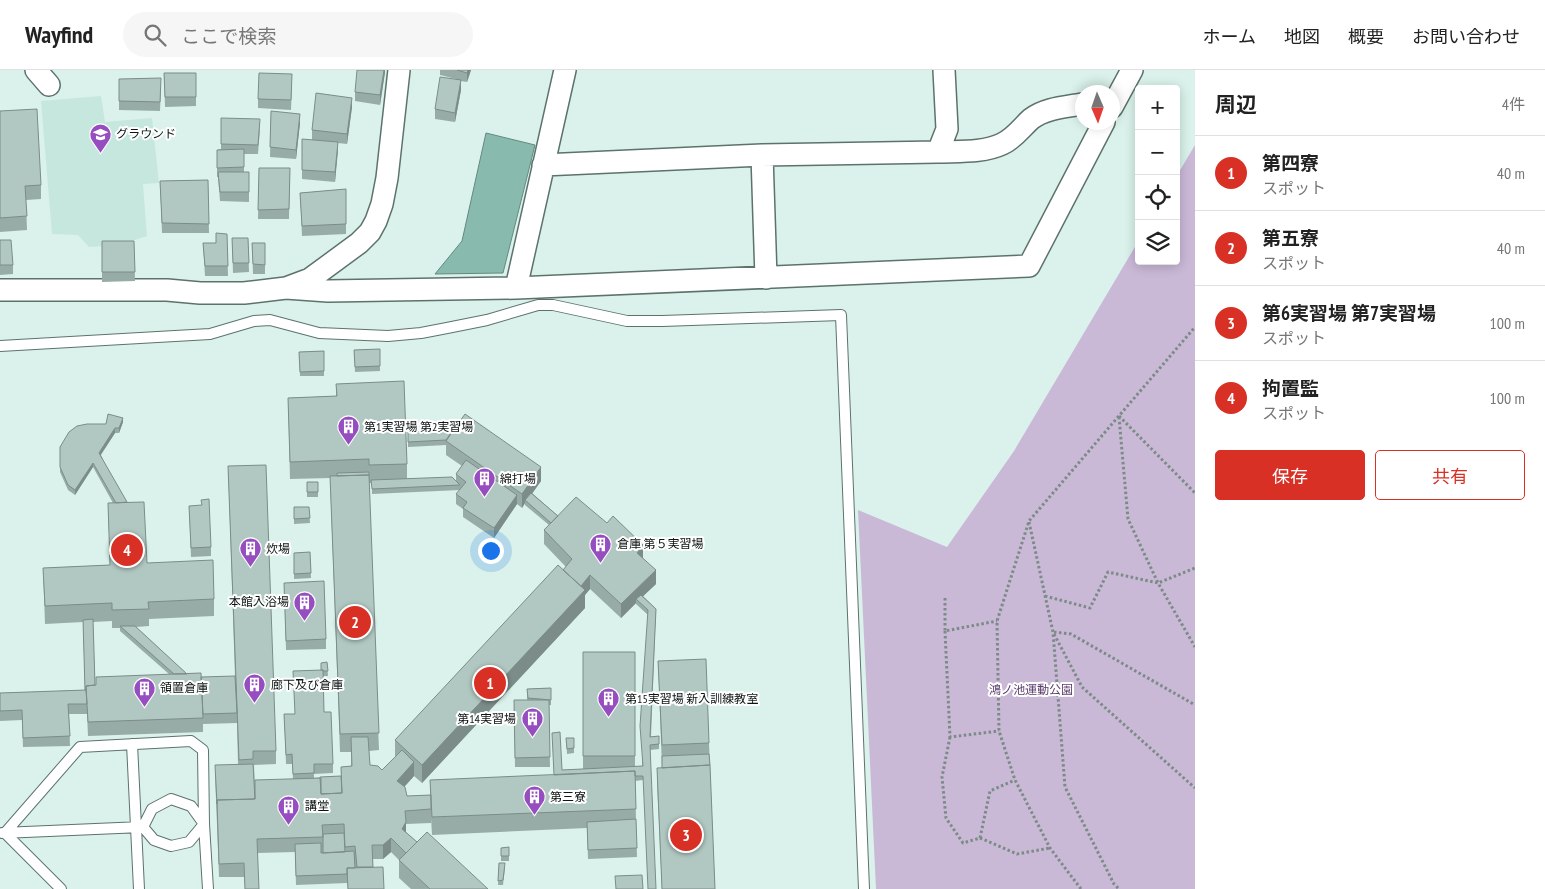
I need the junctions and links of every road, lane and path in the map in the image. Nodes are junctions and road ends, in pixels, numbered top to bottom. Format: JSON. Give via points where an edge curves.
{"nodes":[{"id":1,"x":399,"y":70,"type":"edge"},
{"id":2,"x":565,"y":70,"type":"edge"},
{"id":3,"x":944,"y":70,"type":"edge"},
{"id":4,"x":1132,"y":70,"type":"edge"},
{"id":5,"x":1120,"y":92,"type":"edge"},
{"id":6,"x":1075,"y":105,"type":"edge"},
{"id":7,"x":1100,"y":130,"type":"edge"},
{"id":8,"x":938,"y":152,"type":"junction"},
{"id":9,"x":762,"y":155,"type":"junction"},
{"id":10,"x":543,"y":164,"type":"junction"},
{"id":11,"x":766,"y":278,"type":"junction"},
{"id":12,"x":286,"y":288,"type":"junction"},
{"id":13,"x":516,"y":288,"type":"junction"},
{"id":14,"x":0,"y":290,"type":"edge"},
{"id":15,"x":1195,"y":327,"type":"edge"},
{"id":16,"x":0,"y":346,"type":"edge"},
{"id":17,"x":1119,"y":416,"type":"junction"},
{"id":18,"x":1195,"y":493,"type":"edge"},
{"id":19,"x":1029,"y":521,"type":"junction"},
{"id":20,"x":1195,"y":568,"type":"edge"},
{"id":21,"x":1158,"y":583,"type":"junction"},
{"id":22,"x":1045,"y":596,"type":"junction"},
{"id":23,"x":945,"y":598,"type":"dead end"},
{"id":24,"x":996,"y":621,"type":"junction"},
{"id":25,"x":944,"y":630,"type":"junction"},
{"id":26,"x":1054,"y":632,"type":"junction"},
{"id":27,"x":1195,"y":647,"type":"edge"},
{"id":28,"x":1195,"y":705,"type":"edge"},
{"id":29,"x":999,"y":731,"type":"junction"},
{"id":30,"x":950,"y":737,"type":"junction"},
{"id":31,"x":132,"y":744,"type":"junction"},
{"id":32,"x":1015,"y":780,"type":"junction"},
{"id":33,"x":1195,"y":788,"type":"edge"},
{"id":34,"x":204,"y":824,"type":"junction"},
{"id":35,"x":139,"y":827,"type":"junction"},
{"id":36,"x":2,"y":833,"type":"edge"},
{"id":37,"x":980,"y":838,"type":"junction"},
{"id":38,"x":1050,"y":848,"type":"junction"},
{"id":39,"x":61,"y":889,"type":"edge"},
{"id":40,"x":139,"y":889,"type":"edge"},
{"id":41,"x":208,"y":889,"type":"edge"},
{"id":42,"x":864,"y":889,"type":"edge"},
{"id":43,"x":1081,"y":889,"type":"edge"},
{"id":44,"x":1120,"y":889,"type":"edge"}],
"edges":[{"from":1,"to":12,"type":"street","via":[[387,178],[376,221],[359,243],[310,279]]},
{"from":2,"to":10,"type":"street"},
{"from":3,"to":8,"type":"street","via":[[946,129]]},
{"from":4,"to":5,"type":"street"},
{"from":6,"to":8,"type":"street","via":[[1039,114],[1014,138],[1000,145],[987,149]]},
{"from":7,"to":11,"type":"street","via":[[1029,266]]},
{"from":8,"to":9,"type":"street"},
{"from":9,"to":10,"type":"street"},
{"from":9,"to":11,"type":"street"},
{"from":10,"to":13,"type":"street"},
{"from":11,"to":13,"type":"street"},
{"from":12,"to":13,"type":"street","via":[[328,291]]},
{"from":12,"to":14,"type":"street","via":[[244,293]]},
{"from":15,"to":17,"type":"path"},
{"from":16,"to":42,"type":"lane","via":[[210,334],[254,321],[270,320],[319,332],[388,336],[486,320],[538,305],[627,320],[841,316]]},
{"from":17,"to":18,"type":"path"},
{"from":17,"to":19,"type":"path"},
{"from":17,"to":21,"type":"path","via":[[1128,520]]},
{"from":19,"to":22,"type":"path"},
{"from":19,"to":24,"type":"path"},
{"from":20,"to":21,"type":"path"},
{"from":21,"to":22,"type":"path","via":[[1108,572],[1090,608]]},
{"from":21,"to":27,"type":"path"},
{"from":22,"to":26,"type":"path"},
{"from":23,"to":25,"type":"path"},
{"from":24,"to":25,"type":"path"},
{"from":24,"to":29,"type":"path"},
{"from":25,"to":30,"type":"path"},
{"from":26,"to":28,"type":"path","via":[[1071,634]]},
{"from":26,"to":33,"type":"path","via":[[1082,687]]},
{"from":26,"to":44,"type":"path","via":[[1065,787],[1114,884]]},
{"from":29,"to":30,"type":"path"},
{"from":29,"to":32,"type":"path"},
{"from":30,"to":37,"type":"path","via":[[942,777],[946,818],[963,843]]},
{"from":31,"to":34,"type":"lane","via":[[191,742],[203,750]]},
{"from":31,"to":35,"type":"lane"},
{"from":31,"to":36,"type":"lane","via":[[80,747]]},
{"from":32,"to":37,"type":"path","via":[[990,791]]},
{"from":32,"to":38,"type":"path"},
{"from":34,"to":35,"type":"lane","via":[[189,842],[170,846],[154,840]]},
{"from":34,"to":35,"type":"lane","via":[[191,806],[170,799],[152,809]]},
{"from":34,"to":41,"type":"lane"},
{"from":35,"to":36,"type":"lane"},
{"from":35,"to":40,"type":"lane"},
{"from":36,"to":39,"type":"lane"},
{"from":37,"to":38,"type":"path","via":[[1017,854]]},
{"from":38,"to":43,"type":"path"}]}
